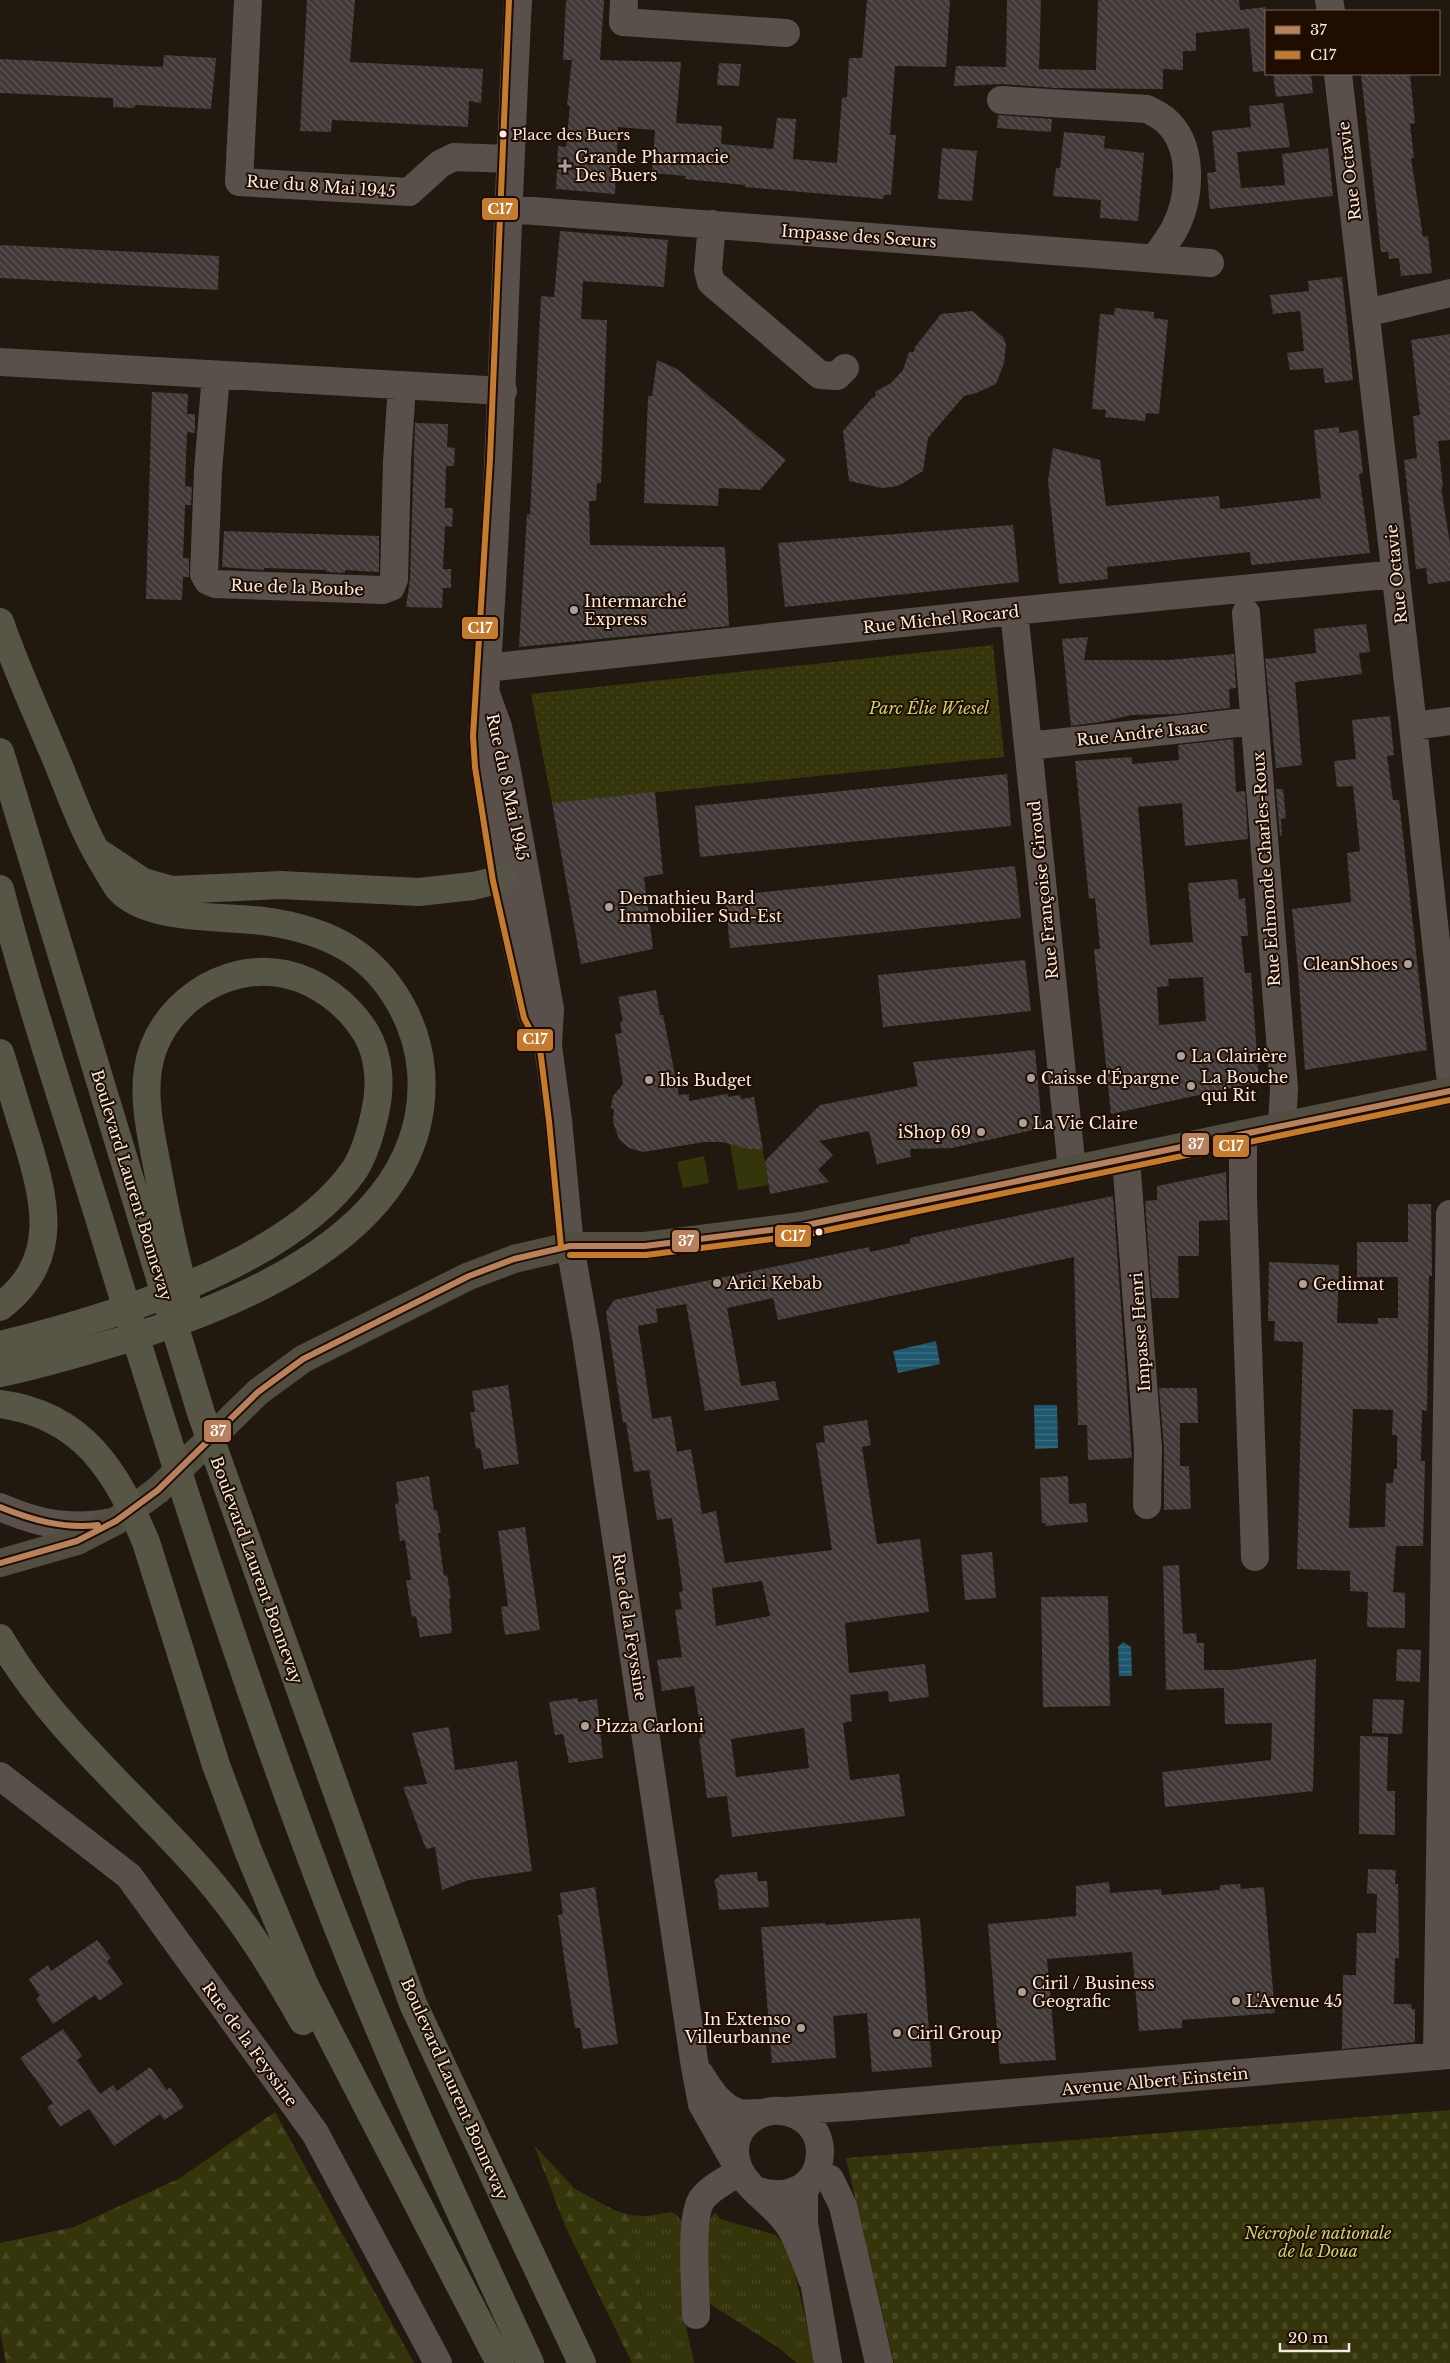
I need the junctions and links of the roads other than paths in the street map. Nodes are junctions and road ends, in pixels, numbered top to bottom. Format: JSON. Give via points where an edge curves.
{"nodes":[{"id":1,"x":248,"y":0,"type":"edge"},
{"id":2,"x":518,"y":0,"type":"edge"},
{"id":3,"x":624,"y":0,"type":"edge"},
{"id":4,"x":786,"y":33,"type":"dead end"},
{"id":5,"x":1338,"y":75,"type":"edge"},
{"id":6,"x":1001,"y":100,"type":"dead end"},
{"id":7,"x":510,"y":160,"type":"junction"},
{"id":8,"x":507,"y":209,"type":"junction"},
{"id":9,"x":712,"y":224,"type":"junction"},
{"id":10,"x":1155,"y":259,"type":"junction"},
{"id":11,"x":1210,"y":263,"type":"dead end"},
{"id":12,"x":1450,"y":293,"type":"edge"},
{"id":13,"x":1366,"y":313,"type":"junction"},
{"id":14,"x":0,"y":362,"type":"edge"},
{"id":15,"x":845,"y":368,"type":"dead end"},
{"id":16,"x":216,"y":375,"type":"junction"},
{"id":17,"x":402,"y":385,"type":"junction"},
{"id":18,"x":503,"y":391,"type":"junction"},
{"id":19,"x":1396,"y":574,"type":"junction"},
{"id":20,"x":1014,"y":611,"type":"junction"},
{"id":21,"x":1246,"y":613,"type":"dead end"},
{"id":22,"x":0,"y":622,"type":"edge"},
{"id":23,"x":486,"y":680,"type":"junction"},
{"id":24,"x":1255,"y":721,"type":"junction"},
{"id":25,"x":1450,"y":721,"type":"edge"},
{"id":26,"x":1413,"y":726,"type":"junction"},
{"id":27,"x":1028,"y":746,"type":"junction"},
{"id":28,"x":0,"y":752,"type":"edge"},
{"id":29,"x":94,"y":849,"type":"junction"},
{"id":30,"x":515,"y":881,"type":"junction"},
{"id":31,"x":0,"y":889,"type":"edge"},
{"id":32,"x":1,"y":1057,"type":"edge"},
{"id":33,"x":1450,"y":1074,"type":"edge"},
{"id":34,"x":1450,"y":1091,"type":"edge"},
{"id":35,"x":1282,"y":1126,"type":"junction"},
{"id":36,"x":1243,"y":1134,"type":"junction"},
{"id":37,"x":1126,"y":1159,"type":"junction"},
{"id":38,"x":1072,"y":1170,"type":"junction"},
{"id":39,"x":1450,"y":1214,"type":"edge"},
{"id":40,"x":570,"y":1246,"type":"junction"},
{"id":41,"x":0,"y":1307,"type":"edge"},
{"id":42,"x":0,"y":1345,"type":"edge"},
{"id":43,"x":0,"y":1373,"type":"edge"},
{"id":44,"x":0,"y":1404,"type":"edge"},
{"id":45,"x":201,"y":1413,"type":"junction"},
{"id":46,"x":1147,"y":1505,"type":"dead end"},
{"id":47,"x":0,"y":1507,"type":"edge"},
{"id":48,"x":116,"y":1521,"type":"junction"},
{"id":49,"x":1255,"y":1557,"type":"dead end"},
{"id":50,"x":0,"y":1563,"type":"edge"},
{"id":51,"x":0,"y":1638,"type":"edge"},
{"id":52,"x":0,"y":1776,"type":"edge"},
{"id":53,"x":1443,"y":2055,"type":"edge"},
{"id":54,"x":695,"y":2067,"type":"junction"},
{"id":55,"x":351,"y":2078,"type":"junction"},
{"id":56,"x":860,"y":2106,"type":"junction"},
{"id":57,"x":787,"y":2111,"type":"junction"},
{"id":58,"x":760,"y":2113,"type":"junction"},
{"id":59,"x":815,"y":2167,"type":"junction"},
{"id":60,"x":743,"y":2175,"type":"junction"},
{"id":61,"x":812,"y":2279,"type":"junction"},
{"id":62,"x":696,"y":2315,"type":"dead end"},
{"id":63,"x":438,"y":2363,"type":"edge"},
{"id":64,"x":500,"y":2363,"type":"edge"},
{"id":65,"x":530,"y":2363,"type":"edge"},
{"id":66,"x":582,"y":2363,"type":"edge"},
{"id":67,"x":828,"y":2363,"type":"edge"},
{"id":68,"x":879,"y":2363,"type":"edge"}],
"edges":[{"from":1,"to":7,"type":"street","name":"Rue du 8 Mai 1945","via":[[239,182],[409,192],[440,164],[454,157]]},
{"from":2,"to":7,"type":"street","name":"Rue du 8 Mai 1945"},
{"from":3,"to":4,"type":"street","via":[[624,22]]},
{"from":5,"to":13,"type":"street","name":"Rue Octavie"},
{"from":6,"to":10,"type":"street","via":[[1147,109],[1165,120],[1181,142],[1188,175],[1183,205],[1174,229]]},
{"from":7,"to":8,"type":"street","name":"Rue du 8 Mai 1945"},
{"from":8,"to":9,"type":"street","name":"Impasse des Sœurs"},
{"from":8,"to":18,"type":"street","name":"Rue du 8 Mai 1945"},
{"from":9,"to":10,"type":"street","name":"Impasse des Sœurs"},
{"from":9,"to":15,"type":"street","via":[[708,270],[711,282],[820,375],[837,376]]},
{"from":10,"to":11,"type":"street","name":"Impasse des Sœurs"},
{"from":12,"to":13,"type":"street"},
{"from":13,"to":19,"type":"street","name":"Rue Octavie"},
{"from":14,"to":16,"type":"street"},
{"from":16,"to":17,"type":"street"},
{"from":16,"to":17,"type":"street","name":"Rue de la Boube","via":[[204,574],[215,584],[383,590],[391,587],[394,578]]},
{"from":17,"to":18,"type":"street"},
{"from":18,"to":23,"type":"street","name":"Rue du 8 Mai 1945"},
{"from":19,"to":20,"type":"street","name":"Rue Michel Rocard"},
{"from":19,"to":26,"type":"street","name":"Rue Octavie"},
{"from":20,"to":23,"type":"street","name":"Rue Michel Rocard"},
{"from":20,"to":27,"type":"street","name":"Rue Françoise Giroud"},
{"from":21,"to":24,"type":"street","name":"Rue Edmonde Charles-Roux"},
{"from":22,"to":29,"type":"highway"},
{"from":23,"to":30,"type":"street","name":"Rue du 8 Mai 1945","via":[[482,735],[484,766]]},
{"from":24,"to":27,"type":"street","name":"Rue André Isaac"},
{"from":24,"to":35,"type":"street","name":"Rue Edmonde Charles-Roux","via":[[1284,1088]]},
{"from":25,"to":26,"type":"street"},
{"from":26,"to":33,"type":"street","name":"Rue Octavie"},
{"from":27,"to":38,"type":"street","name":"Rue Françoise Giroud"},
{"from":28,"to":45,"type":"highway","name":"Boulevard Laurent Bonnevay"},
{"from":29,"to":30,"type":"highway","via":[[143,882],[172,890],[281,886],[419,892]]},
{"from":29,"to":43,"type":"highway","via":[[120,891],[148,907],[304,929],[326,936],[354,952],[397,998],[416,1036],[422,1093],[414,1138],[390,1185],[369,1210],[302,1264],[236,1298],[154,1331]]},
{"from":30,"to":40,"type":"street","name":"Rue du 8 Mai 1945","via":[[532,1015],[548,1046]]},
{"from":31,"to":65,"type":"highway","via":[[146,1375],[276,1762],[373,2014],[443,2176]]},
{"from":32,"to":41,"type":"highway","via":[[38,1177],[45,1221],[43,1240],[28,1277],[11,1299]]},
{"from":34,"to":35,"type":"main road"},
{"from":35,"to":36,"type":"main road"},
{"from":36,"to":37,"type":"main road"},
{"from":36,"to":49,"type":"street","via":[[1252,1198]]},
{"from":37,"to":38,"type":"main road"},
{"from":37,"to":46,"type":"street","name":"Impasse Henri","via":[[1148,1448]]},
{"from":38,"to":40,"type":"main road","via":[[802,1226],[645,1246]]},
{"from":39,"to":53,"type":"street"},
{"from":40,"to":48,"type":"main road","via":[[514,1259],[469,1276],[303,1359],[258,1392],[158,1490]]},
{"from":40,"to":54,"type":"street","name":"Rue de la Feyssine"},
{"from":42,"to":45,"type":"highway","via":[[146,1303],[258,1250],[311,1214],[336,1192],[356,1167],[374,1119],[378,1067],[367,1035],[345,1007],[315,984],[297,977],[270,972],[237,976],[206,986],[166,1022],[154,1044],[148,1069],[147,1109],[162,1193],[183,1288],[208,1384]]},
{"from":44,"to":55,"type":"highway","via":[[44,1414],[76,1433],[116,1480],[146,1542],[216,1764],[245,1844],[304,1986]]},
{"from":45,"to":66,"type":"highway","name":"Boulevard Laurent Bonnevay","via":[[413,2004]]},
{"from":47,"to":48,"type":"street","via":[[25,1518],[58,1526],[87,1527]]},
{"from":48,"to":50,"type":"main road","via":[[77,1541]]},
{"from":51,"to":55,"type":"highway","via":[[50,1709],[203,1872],[239,1916],[264,1953],[320,2052]]},
{"from":52,"to":63,"type":"street","name":"Rue de la Feyssine","via":[[130,1876],[315,2133]]},
{"from":53,"to":56,"type":"street","name":"Avenue Albert Einstein"},
{"from":54,"to":58,"type":"street","name":"Rue de la Feyssine","via":[[710,2091],[723,2104],[740,2113]]},
{"from":54,"to":60,"type":"street","name":"Rue de la Feyssine","via":[[702,2104]]},
{"from":55,"to":64,"type":"highway"},
{"from":56,"to":57,"type":"street","name":"Avenue Albert Einstein"},
{"from":56,"to":59,"type":"street","via":[[829,2133]]},
{"from":57,"to":58,"type":"street"},
{"from":57,"to":59,"type":"street","via":[[810,2124],[816,2134]]},
{"from":58,"to":60,"type":"street","via":[[741,2128],[735,2142]]},
{"from":59,"to":60,"type":"street","via":[[798,2190],[785,2195],[769,2195]]},
{"from":59,"to":61,"type":"street","name":"Rue de la Feyssine","via":[[804,2192],[803,2210]]},
{"from":59,"to":68,"type":"street","via":[[830,2179],[843,2206]]},
{"from":60,"to":61,"type":"street","name":"Rue de la Feyssine","via":[[788,2224],[800,2245]]},
{"from":60,"to":62,"type":"street","via":[[709,2191],[701,2201],[695,2234]]},
{"from":61,"to":67,"type":"street","name":"Rue de la Feyssine"}]}
